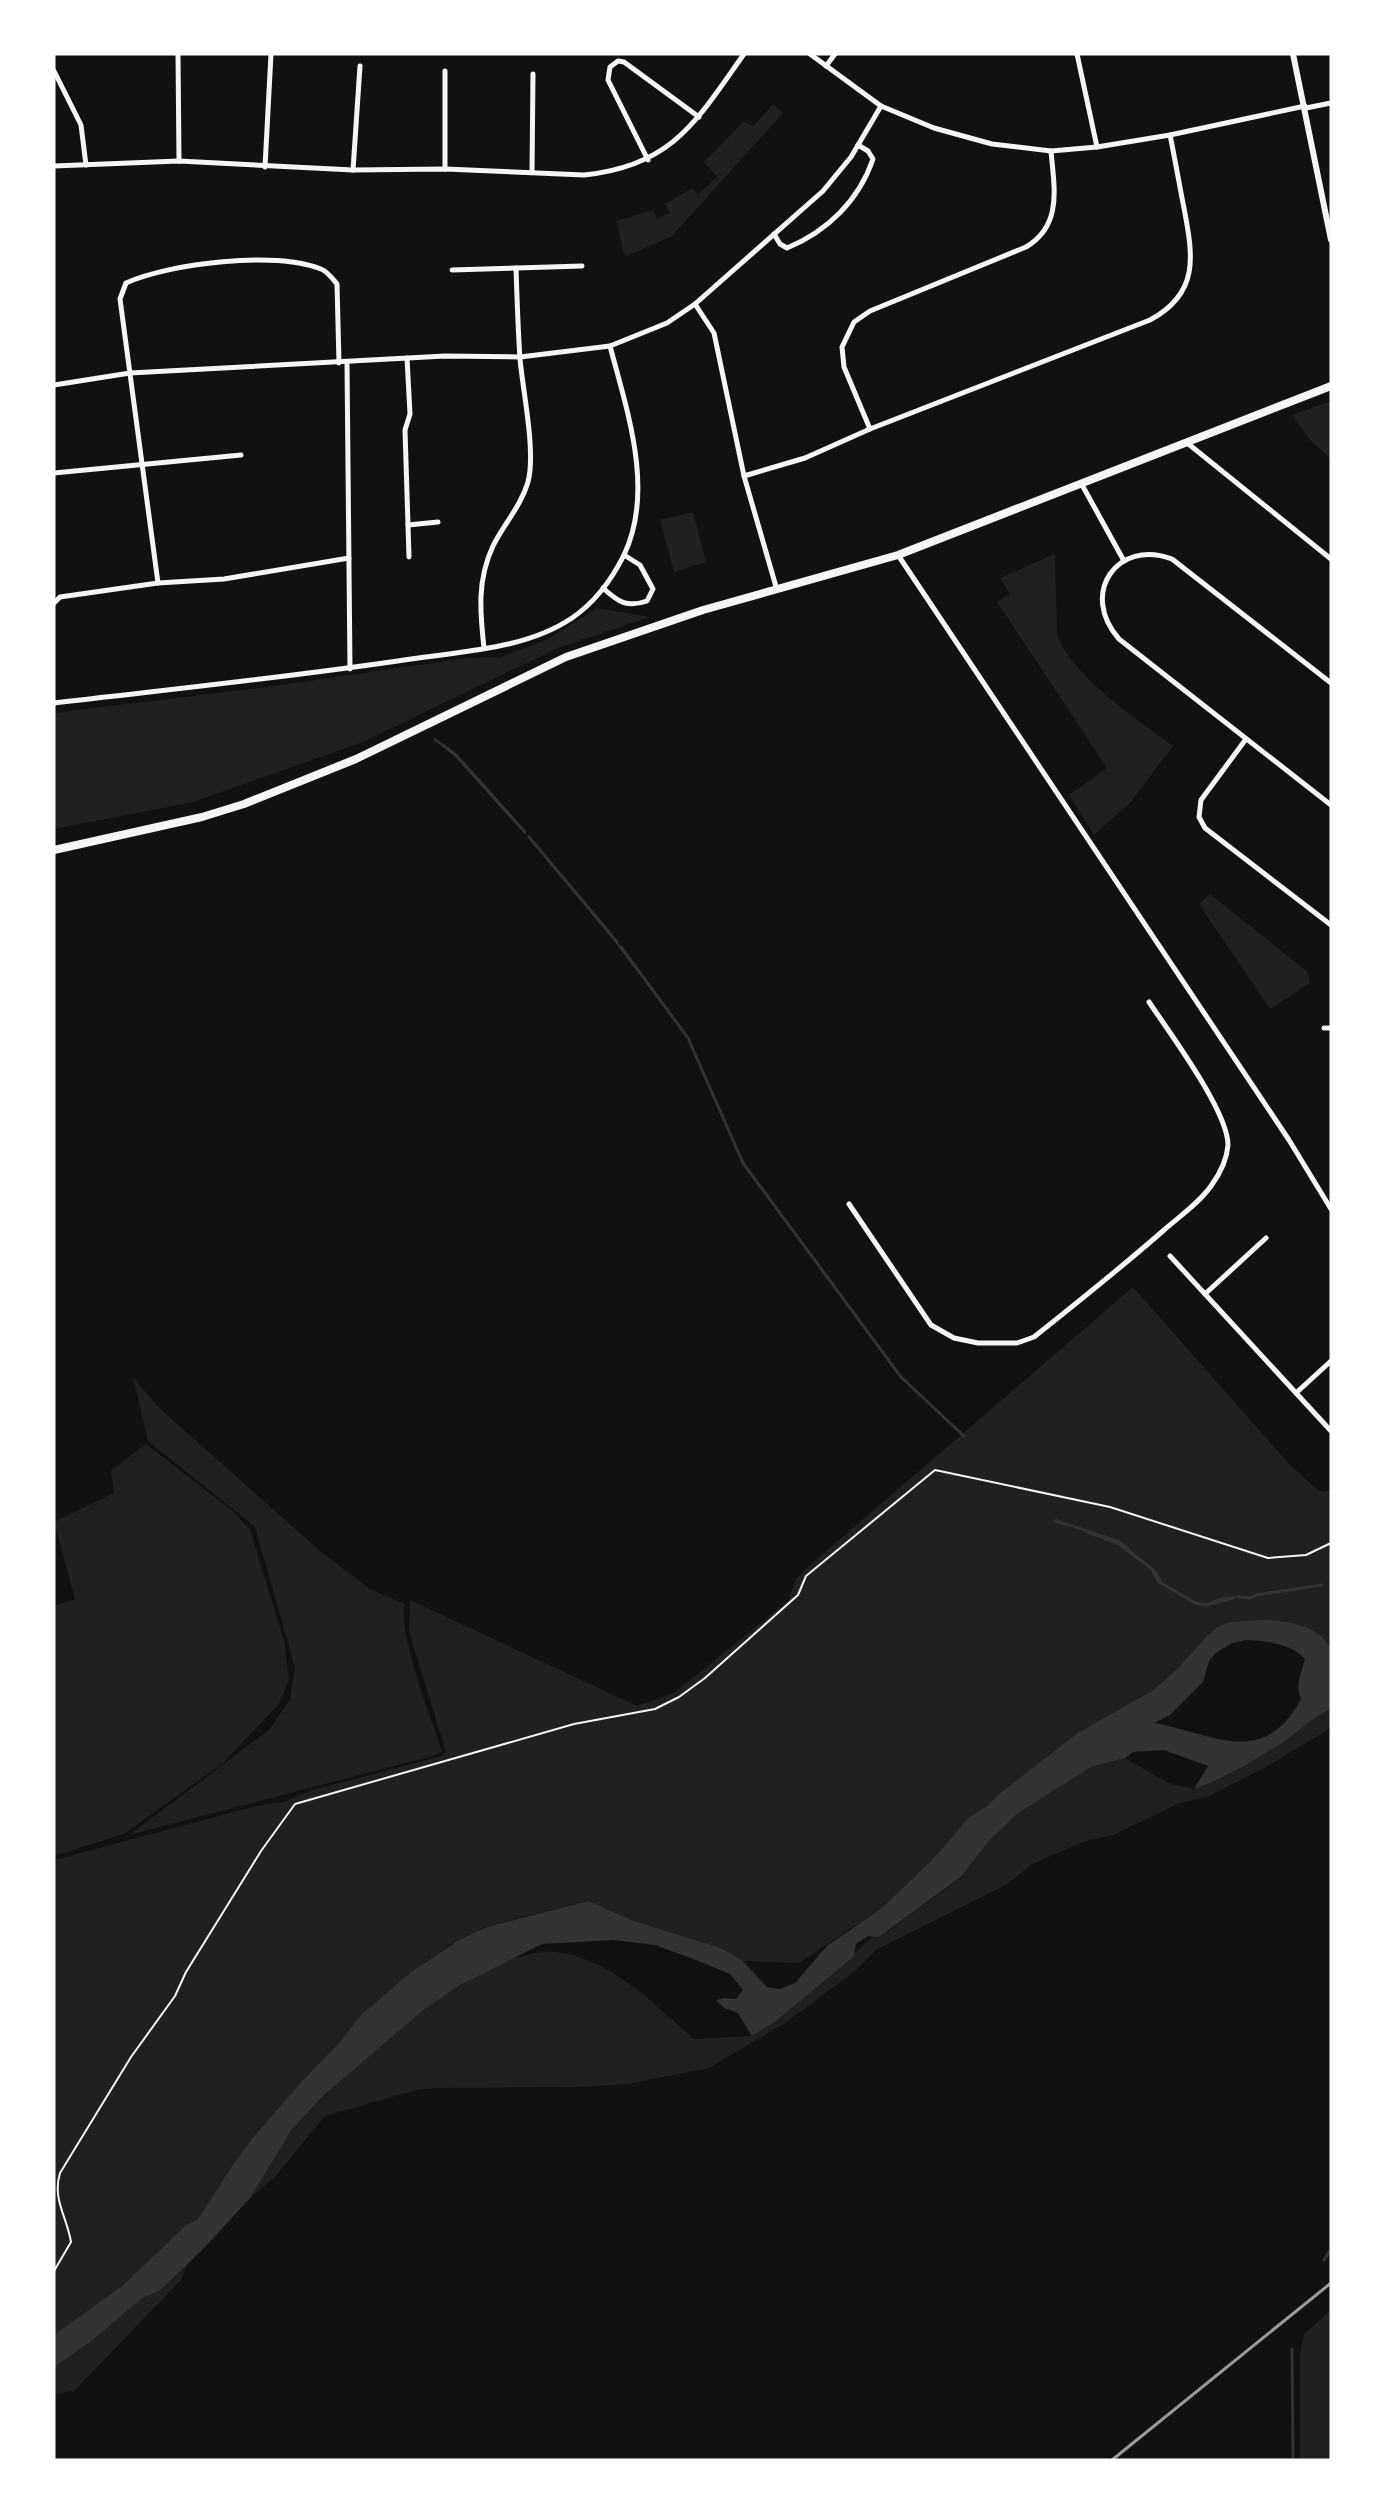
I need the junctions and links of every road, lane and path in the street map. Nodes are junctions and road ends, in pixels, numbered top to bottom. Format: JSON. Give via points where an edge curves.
{"nodes":[{"id":1,"x":178,"y":54,"type":"edge"},
{"id":2,"x":271,"y":54,"type":"edge"},
{"id":3,"x":744,"y":54,"type":"edge"},
{"id":4,"x":810,"y":54,"type":"edge"},
{"id":5,"x":836,"y":54,"type":"edge"},
{"id":6,"x":1077,"y":54,"type":"edge"},
{"id":7,"x":1293,"y":54,"type":"edge"},
{"id":8,"x":360,"y":66,"type":"dead end"},
{"id":9,"x":826,"y":66,"type":"junction"},
{"id":10,"x":54,"y":71,"type":"edge"},
{"id":11,"x":445,"y":71,"type":"dead end"},
{"id":12,"x":532,"y":74,"type":"dead end"},
{"id":13,"x":1331,"y":103,"type":"edge"},
{"id":14,"x":881,"y":106,"type":"junction"},
{"id":15,"x":1306,"y":107,"type":"junction"},
{"id":16,"x":699,"y":117,"type":"junction"},
{"id":17,"x":1170,"y":135,"type":"junction"},
{"id":18,"x":858,"y":145,"type":"junction"},
{"id":19,"x":1097,"y":147,"type":"junction"},
{"id":20,"x":1051,"y":151,"type":"junction"},
{"id":21,"x":648,"y":160,"type":"junction"},
{"id":22,"x":179,"y":161,"type":"junction"},
{"id":23,"x":86,"y":165,"type":"junction"},
{"id":24,"x":54,"y":166,"type":"edge"},
{"id":25,"x":265,"y":166,"type":"junction"},
{"id":26,"x":445,"y":169,"type":"junction"},
{"id":27,"x":353,"y":170,"type":"junction"},
{"id":28,"x":532,"y":172,"type":"junction"},
{"id":29,"x":774,"y":234,"type":"junction"},
{"id":30,"x":1331,"y":240,"type":"edge"},
{"id":31,"x":582,"y":266,"type":"dead end"},
{"id":32,"x":516,"y":268,"type":"junction"},
{"id":33,"x":452,"y":270,"type":"dead end"},
{"id":34,"x":695,"y":304,"type":"junction"},
{"id":35,"x":610,"y":346,"type":"junction"},
{"id":36,"x":520,"y":357,"type":"junction"},
{"id":37,"x":407,"y":358,"type":"junction"},
{"id":38,"x":339,"y":363,"type":"junction"},
{"id":39,"x":347,"y":363,"type":"junction"},
{"id":40,"x":130,"y":374,"type":"junction"},
{"id":41,"x":54,"y":385,"type":"edge"},
{"id":42,"x":1331,"y":386,"type":"edge"},
{"id":43,"x":870,"y":429,"type":"junction"},
{"id":44,"x":1185,"y":441,"type":"junction"},
{"id":45,"x":241,"y":455,"type":"dead end"},
{"id":46,"x":142,"y":466,"type":"junction"},
{"id":47,"x":54,"y":473,"type":"edge"},
{"id":48,"x":744,"y":476,"type":"junction"},
{"id":49,"x":1081,"y":483,"type":"junction"},
{"id":50,"x":438,"y":522,"type":"dead end"},
{"id":51,"x":408,"y":525,"type":"junction"},
{"id":52,"x":624,"y":555,"type":"junction"},
{"id":53,"x":898,"y":555,"type":"junction"},
{"id":54,"x":409,"y":557,"type":"dead end"},
{"id":55,"x":349,"y":558,"type":"junction"},
{"id":56,"x":1331,"y":559,"type":"edge"},
{"id":57,"x":1124,"y":561,"type":"junction"},
{"id":58,"x":158,"y":583,"type":"junction"},
{"id":59,"x":603,"y":588,"type":"junction"},
{"id":60,"x":777,"y":590,"type":"junction"},
{"id":61,"x":54,"y":603,"type":"edge"},
{"id":62,"x":484,"y":648,"type":"junction"},
{"id":63,"x":350,"y":669,"type":"junction"},
{"id":64,"x":1331,"y":682,"type":"edge"},
{"id":65,"x":54,"y":704,"type":"edge"},
{"id":66,"x":1246,"y":739,"type":"junction"},
{"id":67,"x":1331,"y":805,"type":"edge"},
{"id":68,"x":54,"y":850,"type":"edge"},
{"id":69,"x":1331,"y":925,"type":"edge"},
{"id":70,"x":1149,"y":1002,"type":"dead end"},
{"id":71,"x":1324,"y":1028,"type":"dead end"},
{"id":72,"x":1331,"y":1028,"type":"edge"},
{"id":73,"x":849,"y":1204,"type":"dead end"},
{"id":74,"x":1331,"y":1209,"type":"edge"},
{"id":75,"x":1266,"y":1238,"type":"dead end"},
{"id":76,"x":1170,"y":1256,"type":"dead end"},
{"id":77,"x":1205,"y":1294,"type":"junction"},
{"id":78,"x":1331,"y":1361,"type":"edge"},
{"id":79,"x":1296,"y":1394,"type":"junction"},
{"id":80,"x":1331,"y":1431,"type":"edge"},
{"id":81,"x":1331,"y":1543,"type":"edge"},
{"id":82,"x":54,"y":2271,"type":"edge"}],
"edges":[{"from":1,"to":22,"type":"street"},
{"from":2,"to":25,"type":"street"},
{"from":3,"to":16,"type":"street"},
{"from":4,"to":9,"type":"street"},
{"from":5,"to":9,"type":"street"},
{"from":6,"to":19,"type":"street"},
{"from":7,"to":15,"type":"street"},
{"from":8,"to":27,"type":"street"},
{"from":9,"to":14,"type":"street"},
{"from":10,"to":23,"type":"street","via":[[81,125]]},
{"from":11,"to":26,"type":"street"},
{"from":12,"to":28,"type":"street"},
{"from":13,"to":15,"type":"street"},
{"from":14,"to":18,"type":"street"},
{"from":14,"to":20,"type":"street","via":[[934,128],[992,144]]},
{"from":15,"to":17,"type":"street"},
{"from":15,"to":30,"type":"street"},
{"from":16,"to":21,"type":"street","via":[[676,141]]},
{"from":16,"to":21,"type":"street","via":[[624,62],[610,67],[608,80]]},
{"from":17,"to":19,"type":"street"},
{"from":17,"to":43,"type":"street","via":[[1192,252],[1185,286],[1170,307],[1150,320]]},
{"from":18,"to":29,"type":"street","via":[[823,191]]},
{"from":18,"to":29,"type":"street","via":[[873,159],[846,209],[829,224],[787,248]]},
{"from":19,"to":20,"type":"street"},
{"from":20,"to":43,"type":"street","via":[[1054,208],[1050,225],[1039,238],[1026,247],[870,311],[849,330],[842,347],[844,367]]},
{"from":21,"to":28,"type":"street","via":[[584,175]]},
{"from":22,"to":23,"type":"street"},
{"from":22,"to":25,"type":"street"},
{"from":23,"to":24,"type":"street"},
{"from":25,"to":27,"type":"street"},
{"from":26,"to":27,"type":"street"},
{"from":26,"to":28,"type":"street"},
{"from":29,"to":34,"type":"street"},
{"from":31,"to":32,"type":"street"},
{"from":32,"to":33,"type":"street"},
{"from":32,"to":36,"type":"street"},
{"from":34,"to":35,"type":"street","via":[[667,323]]},
{"from":34,"to":48,"type":"street","via":[[714,333]]},
{"from":35,"to":36,"type":"street"},
{"from":35,"to":52,"type":"street","via":[[633,438],[637,473],[636,508]]},
{"from":36,"to":37,"type":"street"},
{"from":36,"to":62,"type":"street","via":[[530,449],[529,481],[484,571],[479,596]]},
{"from":37,"to":39,"type":"street"},
{"from":37,"to":51,"type":"street"},
{"from":38,"to":39,"type":"street"},
{"from":38,"to":40,"type":"street"},
{"from":38,"to":40,"type":"street","via":[[337,284],[323,269],[285,261],[227,261],[144,275],[126,283],[120,299]]},
{"from":39,"to":55,"type":"street"},
{"from":40,"to":41,"type":"street"},
{"from":40,"to":46,"type":"street"},
{"from":42,"to":44,"type":"main road"},
{"from":43,"to":48,"type":"street","via":[[805,458]]},
{"from":44,"to":49,"type":"main road"},
{"from":44,"to":56,"type":"street"},
{"from":45,"to":46,"type":"street"},
{"from":46,"to":47,"type":"street"},
{"from":46,"to":58,"type":"street"},
{"from":48,"to":60,"type":"street"},
{"from":49,"to":53,"type":"main road"},
{"from":49,"to":57,"type":"street"},
{"from":50,"to":51,"type":"street"},
{"from":51,"to":54,"type":"street"},
{"from":52,"to":59,"type":"street"},
{"from":52,"to":59,"type":"street","via":[[640,565],[653,589],[647,601],[625,605]]},
{"from":53,"to":60,"type":"main road"},
{"from":53,"to":74,"type":"street"},
{"from":55,"to":58,"type":"street","via":[[224,579]]},
{"from":55,"to":63,"type":"street"},
{"from":57,"to":64,"type":"street","via":[[1142,554],[1172,559]]},
{"from":57,"to":66,"type":"street","via":[[1103,585],[1101,603],[1106,623],[1119,639]]},
{"from":58,"to":61,"type":"street","via":[[60,597]]},
{"from":59,"to":62,"type":"street","via":[[572,618],[531,637]]},
{"from":60,"to":68,"type":"main road","via":[[677,618],[566,657],[356,759],[244,804]]},
{"from":62,"to":63,"type":"street"},
{"from":63,"to":65,"type":"street"},
{"from":66,"to":67,"type":"street"},
{"from":66,"to":69,"type":"street","via":[[1201,800],[1199,817],[1205,828]]},
{"from":70,"to":73,"type":"street","via":[[1216,1108],[1228,1143],[1225,1161],[1197,1201],[1034,1337],[1017,1343],[978,1343],[954,1338],[931,1325]]},
{"from":71,"to":72,"type":"street"},
{"from":75,"to":77,"type":"street"},
{"from":76,"to":77,"type":"street"},
{"from":77,"to":79,"type":"street"},
{"from":78,"to":79,"type":"street"},
{"from":79,"to":80,"type":"street"},
{"from":81,"to":82,"type":"path","via":[[1306,1555],[1268,1558],[1110,1508],[935,1470],[807,1576],[798,1595],[705,1678],[663,1705],[636,1714],[574,1724],[295,1804],[261,1851],[175,1996],[127,2063],[60,2174],[56,2187],[58,2202],[71,2242]]}]}
